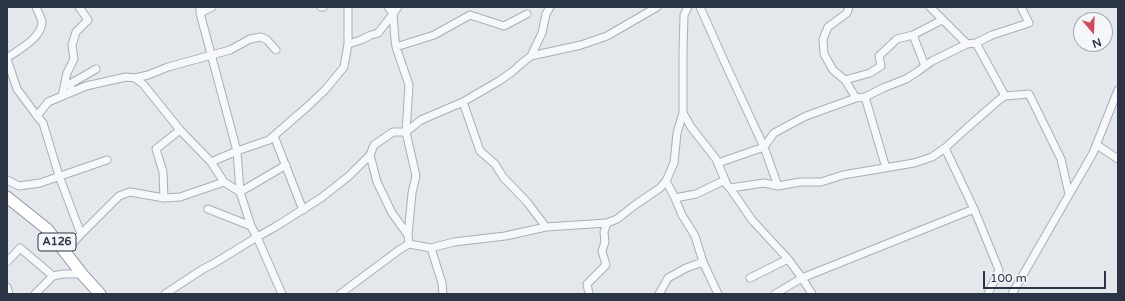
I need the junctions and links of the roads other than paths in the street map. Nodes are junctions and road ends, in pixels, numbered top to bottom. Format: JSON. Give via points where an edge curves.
{"nodes":[{"id":1,"x":36,"y":7,"type":"edge"},
{"id":2,"x":79,"y":7,"type":"edge"},
{"id":3,"x":212,"y":7,"type":"edge"},
{"id":4,"x":348,"y":7,"type":"edge"},
{"id":5,"x":388,"y":7,"type":"edge"},
{"id":6,"x":398,"y":7,"type":"edge"},
{"id":7,"x":550,"y":7,"type":"edge"},
{"id":8,"x":657,"y":7,"type":"edge"},
{"id":9,"x":688,"y":7,"type":"edge"},
{"id":10,"x":700,"y":7,"type":"edge"},
{"id":11,"x":849,"y":7,"type":"edge"},
{"id":12,"x":930,"y":7,"type":"edge"},
{"id":13,"x":1021,"y":7,"type":"edge"},
{"id":14,"x":200,"y":10,"type":"edge"},
{"id":15,"x":393,"y":14,"type":"junction"},
{"id":16,"x":527,"y":14,"type":"dead end"},
{"id":17,"x":942,"y":20,"type":"junction"},
{"id":18,"x":913,"y":36,"type":"junction"},
{"id":19,"x":976,"y":43,"type":"junction"},
{"id":20,"x":348,"y":44,"type":"junction"},
{"id":21,"x":967,"y":44,"type":"junction"},
{"id":22,"x":396,"y":47,"type":"junction"},
{"id":23,"x":276,"y":50,"type":"dead end"},
{"id":24,"x":212,"y":55,"type":"junction"},
{"id":25,"x":532,"y":56,"type":"junction"},
{"id":26,"x":7,"y":59,"type":"edge"},
{"id":27,"x":925,"y":66,"type":"junction"},
{"id":28,"x":96,"y":69,"type":"dead end"},
{"id":29,"x":136,"y":78,"type":"junction"},
{"id":30,"x":845,"y":80,"type":"junction"},
{"id":31,"x":1118,"y":90,"type":"edge"},
{"id":32,"x":72,"y":92,"type":"junction"},
{"id":33,"x":62,"y":96,"type":"junction"},
{"id":34,"x":1005,"y":96,"type":"junction"},
{"id":35,"x":865,"y":97,"type":"junction"},
{"id":36,"x":856,"y":98,"type":"junction"},
{"id":37,"x":464,"y":102,"type":"junction"},
{"id":38,"x":683,"y":113,"type":"junction"},
{"id":39,"x":37,"y":116,"type":"junction"},
{"id":40,"x":180,"y":130,"type":"junction"},
{"id":41,"x":406,"y":132,"type":"junction"},
{"id":42,"x":274,"y":136,"type":"junction"},
{"id":43,"x":1096,"y":145,"type":"junction"},
{"id":44,"x":764,"y":147,"type":"junction"},
{"id":45,"x":946,"y":148,"type":"junction"},
{"id":46,"x":236,"y":151,"type":"junction"},
{"id":47,"x":370,"y":155,"type":"junction"},
{"id":48,"x":1118,"y":159,"type":"edge"},
{"id":49,"x":107,"y":160,"type":"dead end"},
{"id":50,"x":211,"y":162,"type":"junction"},
{"id":51,"x":718,"y":163,"type":"junction"},
{"id":52,"x":286,"y":164,"type":"junction"},
{"id":53,"x":886,"y":168,"type":"junction"},
{"id":54,"x":59,"y":176,"type":"junction"},
{"id":55,"x":7,"y":180,"type":"edge"},
{"id":56,"x":725,"y":180,"type":"junction"},
{"id":57,"x":666,"y":181,"type":"junction"},
{"id":58,"x":224,"y":182,"type":"junction"},
{"id":59,"x":778,"y":186,"type":"junction"},
{"id":60,"x":730,"y":188,"type":"junction"},
{"id":61,"x":240,"y":192,"type":"junction"},
{"id":62,"x":1069,"y":194,"type":"junction"},
{"id":63,"x":7,"y":197,"type":"edge"},
{"id":64,"x":164,"y":198,"type":"junction"},
{"id":65,"x":675,"y":198,"type":"junction"},
{"id":66,"x":208,"y":209,"type":"dead end"},
{"id":67,"x":974,"y":209,"type":"junction"},
{"id":68,"x":303,"y":210,"type":"junction"},
{"id":69,"x":607,"y":223,"type":"junction"},
{"id":70,"x":251,"y":226,"type":"junction"},
{"id":71,"x":546,"y":227,"type":"junction"},
{"id":72,"x":81,"y":234,"type":"junction"},
{"id":73,"x":408,"y":235,"type":"junction"},
{"id":74,"x":257,"y":237,"type":"junction"},
{"id":75,"x":409,"y":244,"type":"junction"},
{"id":76,"x":431,"y":248,"type":"junction"},
{"id":77,"x":66,"y":252,"type":"junction"},
{"id":78,"x":788,"y":259,"type":"junction"},
{"id":79,"x":7,"y":262,"type":"edge"},
{"id":80,"x":703,"y":262,"type":"junction"},
{"id":81,"x":82,"y":274,"type":"junction"},
{"id":82,"x":53,"y":276,"type":"junction"},
{"id":83,"x":750,"y":278,"type":"dead end"},
{"id":84,"x":802,"y":278,"type":"junction"},
{"id":85,"x":7,"y":287,"type":"edge"},
{"id":86,"x":9,"y":294,"type":"edge"},
{"id":87,"x":35,"y":294,"type":"edge"},
{"id":88,"x":100,"y":294,"type":"edge"},
{"id":89,"x":165,"y":294,"type":"edge"},
{"id":90,"x":282,"y":294,"type":"edge"},
{"id":91,"x":340,"y":294,"type":"edge"},
{"id":92,"x":443,"y":294,"type":"edge"},
{"id":93,"x":589,"y":294,"type":"edge"},
{"id":94,"x":659,"y":294,"type":"edge"},
{"id":95,"x":718,"y":294,"type":"edge"},
{"id":96,"x":775,"y":294,"type":"edge"},
{"id":97,"x":812,"y":294,"type":"edge"},
{"id":98,"x":988,"y":294,"type":"edge"},
{"id":99,"x":1012,"y":294,"type":"edge"}],
"edges":[{"from":1,"to":26,"type":"street","via":[[42,24],[36,38]]},
{"from":2,"to":33,"type":"street","via":[[88,20],[76,32],[72,44],[74,59],[67,72]]},
{"from":3,"to":14,"type":"street"},
{"from":4,"to":20,"type":"street"},
{"from":5,"to":15,"type":"street"},
{"from":6,"to":15,"type":"street"},
{"from":7,"to":25,"type":"street"},
{"from":8,"to":25,"type":"street","via":[[607,36]]},
{"from":9,"to":38,"type":"street","via":[[684,15]]},
{"from":10,"to":44,"type":"street"},
{"from":11,"to":30,"type":"street","via":[[847,13],[828,27],[823,39],[824,54],[833,70]]},
{"from":12,"to":17,"type":"street"},
{"from":13,"to":19,"type":"street","via":[[1029,23]]},
{"from":14,"to":24,"type":"street"},
{"from":15,"to":20,"type":"street","via":[[378,33]]},
{"from":15,"to":22,"type":"street"},
{"from":16,"to":22,"type":"street","via":[[504,26],[470,15],[434,35]]},
{"from":17,"to":18,"type":"street"},
{"from":17,"to":21,"type":"street"},
{"from":18,"to":27,"type":"street"},
{"from":18,"to":30,"type":"street","via":[[897,39],[879,56],[882,66],[870,73]]},
{"from":19,"to":21,"type":"street"},
{"from":19,"to":34,"type":"street"},
{"from":20,"to":42,"type":"street","via":[[344,67],[308,107]]},
{"from":21,"to":27,"type":"street"},
{"from":22,"to":41,"type":"street","via":[[410,84]]},
{"from":23,"to":24,"type":"street","via":[[261,37]]},
{"from":24,"to":29,"type":"street"},
{"from":24,"to":46,"type":"street"},
{"from":25,"to":37,"type":"street","via":[[499,81]]},
{"from":26,"to":39,"type":"street","via":[[17,89]]},
{"from":27,"to":35,"type":"street","via":[[906,79]]},
{"from":28,"to":32,"type":"street","via":[[70,84]]},
{"from":29,"to":32,"type":"street","via":[[126,77],[103,82]]},
{"from":29,"to":40,"type":"street"},
{"from":30,"to":36,"type":"street"},
{"from":31,"to":43,"type":"street"},
{"from":32,"to":33,"type":"street"},
{"from":33,"to":39,"type":"street","via":[[48,102]]},
{"from":34,"to":45,"type":"street"},
{"from":34,"to":62,"type":"street","via":[[1029,94],[1061,159]]},
{"from":35,"to":36,"type":"street"},
{"from":35,"to":53,"type":"street"},
{"from":36,"to":44,"type":"street","via":[[789,125],[774,133]]},
{"from":37,"to":41,"type":"street","via":[[421,120]]},
{"from":37,"to":71,"type":"street","via":[[480,151],[527,202]]},
{"from":38,"to":51,"type":"street"},
{"from":38,"to":57,"type":"street","via":[[674,163]]},
{"from":39,"to":54,"type":"street","via":[[43,123]]},
{"from":40,"to":50,"type":"street"},
{"from":40,"to":64,"type":"street","via":[[156,149],[163,172]]},
{"from":41,"to":47,"type":"street","via":[[392,132],[374,145]]},
{"from":41,"to":73,"type":"street","via":[[416,176]]},
{"from":42,"to":46,"type":"street"},
{"from":42,"to":52,"type":"street"},
{"from":43,"to":48,"type":"street"},
{"from":43,"to":62,"type":"street"},
{"from":44,"to":51,"type":"street"},
{"from":44,"to":59,"type":"street"},
{"from":45,"to":53,"type":"street","via":[[932,157],[914,163]]},
{"from":45,"to":67,"type":"street"},
{"from":46,"to":50,"type":"street"},
{"from":46,"to":61,"type":"street"},
{"from":47,"to":68,"type":"street","via":[[349,176]]},
{"from":47,"to":73,"type":"street","via":[[377,182],[392,213]]},
{"from":49,"to":54,"type":"street"},
{"from":50,"to":58,"type":"street"},
{"from":51,"to":56,"type":"street"},
{"from":52,"to":61,"type":"street"},
{"from":52,"to":68,"type":"street"},
{"from":53,"to":59,"type":"street","via":[[843,175],[821,182]]},
{"from":54,"to":55,"type":"street","via":[[40,183],[19,186]]},
{"from":54,"to":72,"type":"street"},
{"from":56,"to":60,"type":"street"},
{"from":56,"to":65,"type":"street","via":[[696,194]]},
{"from":57,"to":65,"type":"street"},
{"from":57,"to":69,"type":"street","via":[[617,219]]},
{"from":58,"to":61,"type":"street"},
{"from":58,"to":64,"type":"street","via":[[180,197]]},
{"from":59,"to":60,"type":"street","via":[[764,183]]},
{"from":60,"to":78,"type":"street","via":[[752,220]]},
{"from":61,"to":70,"type":"street"},
{"from":62,"to":99,"type":"street"},
{"from":63,"to":77,"type":"highway","number":"A126","via":[[47,229]]},
{"from":64,"to":72,"type":"street","via":[[130,192],[119,196]]},
{"from":65,"to":80,"type":"street","via":[[682,215],[696,236]]},
{"from":66,"to":70,"type":"street"},
{"from":67,"to":84,"type":"street"},
{"from":67,"to":98,"type":"street","via":[[999,270]]},
{"from":68,"to":74,"type":"street"},
{"from":69,"to":71,"type":"street"},
{"from":69,"to":93,"type":"street","via":[[602,251],[606,265],[587,284]]},
{"from":70,"to":74,"type":"street"},
{"from":71,"to":76,"type":"street"},
{"from":72,"to":77,"type":"street"},
{"from":73,"to":75,"type":"street"},
{"from":74,"to":89,"type":"street"},
{"from":74,"to":90,"type":"street"},
{"from":75,"to":76,"type":"street"},
{"from":75,"to":91,"type":"street"},
{"from":76,"to":92,"type":"street"},
{"from":77,"to":81,"type":"highway","number":"A126"},
{"from":78,"to":83,"type":"street"},
{"from":78,"to":84,"type":"street"},
{"from":79,"to":82,"type":"street","via":[[20,248]]},
{"from":80,"to":94,"type":"street","via":[[668,278]]},
{"from":80,"to":95,"type":"street"},
{"from":81,"to":82,"type":"street"},
{"from":81,"to":88,"type":"highway","number":"A126"},
{"from":82,"to":87,"type":"street"},
{"from":84,"to":96,"type":"street"},
{"from":84,"to":97,"type":"street"},
{"from":85,"to":86,"type":"street"}]}
